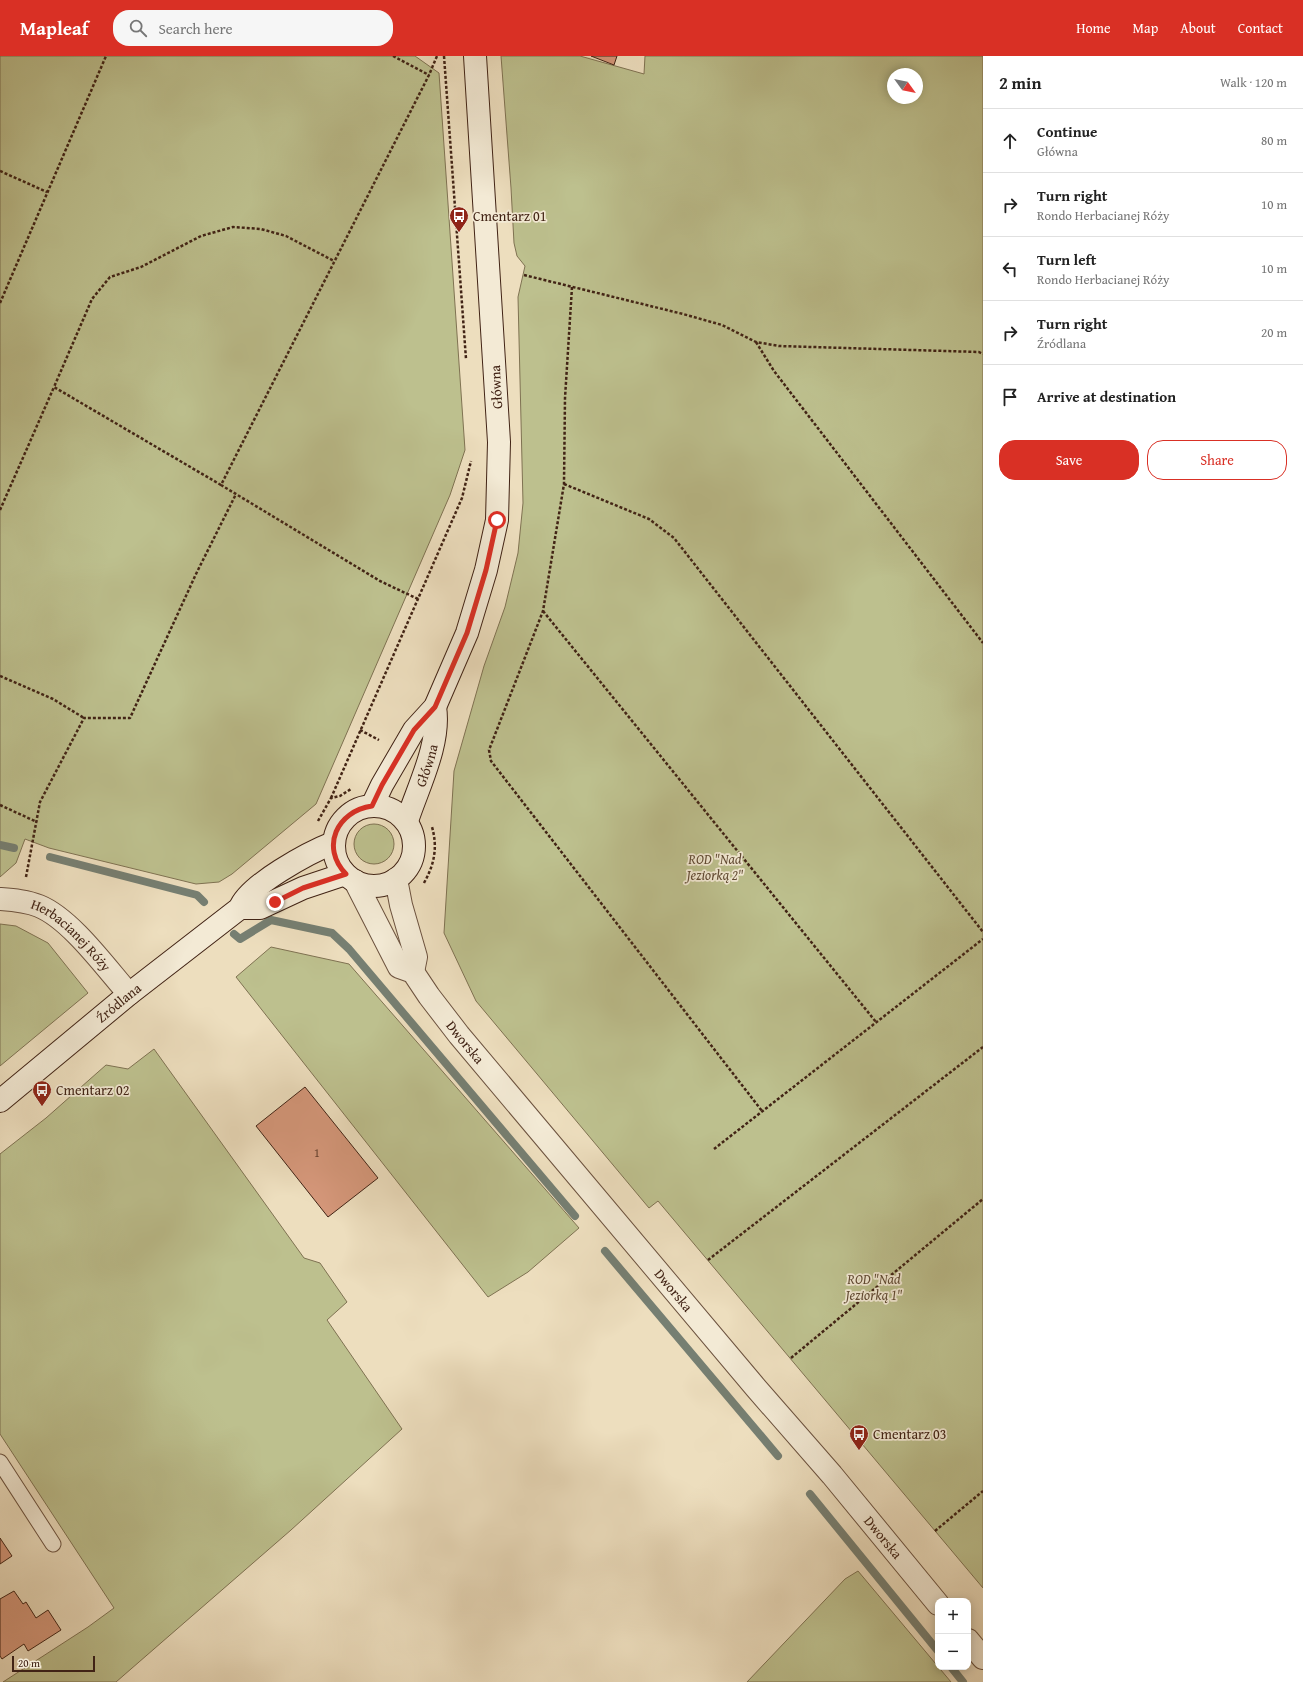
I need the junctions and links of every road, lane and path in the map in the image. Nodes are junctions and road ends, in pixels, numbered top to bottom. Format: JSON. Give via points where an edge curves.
{"nodes":[{"id":1,"x":106,"y":56,"type":"edge"},
{"id":2,"x":393,"y":56,"type":"edge"},
{"id":3,"x":436,"y":56,"type":"edge"},
{"id":4,"x":444,"y":56,"type":"edge"},
{"id":5,"x":475,"y":56,"type":"edge"},
{"id":6,"x":429,"y":75,"type":"junction"},
{"id":7,"x":0,"y":171,"type":"edge"},
{"id":8,"x":48,"y":192,"type":"junction"},
{"id":9,"x":335,"y":261,"type":"junction"},
{"id":10,"x":524,"y":275,"type":"dead end"},
{"id":11,"x":572,"y":287,"type":"junction"},
{"id":12,"x":0,"y":303,"type":"edge"},
{"id":13,"x":756,"y":342,"type":"junction"},
{"id":14,"x":983,"y":354,"type":"edge"},
{"id":15,"x":467,"y":365,"type":"dead end"},
{"id":16,"x":54,"y":387,"type":"junction"},
{"id":17,"x":472,"y":459,"type":"dead end"},
{"id":18,"x":564,"y":484,"type":"junction"},
{"id":19,"x":221,"y":485,"type":"junction"},
{"id":20,"x":236,"y":494,"type":"junction"},
{"id":21,"x":0,"y":510,"type":"edge"},
{"id":22,"x":418,"y":599,"type":"junction"},
{"id":23,"x":543,"y":611,"type":"junction"},
{"id":24,"x":983,"y":643,"type":"edge"},
{"id":25,"x":0,"y":676,"type":"edge"},
{"id":26,"x":435,"y":707,"type":"junction"},
{"id":27,"x":84,"y":718,"type":"junction"},
{"id":28,"x":331,"y":798,"type":"dead end"},
{"id":29,"x":0,"y":805,"type":"edge"},
{"id":30,"x":372,"y":806,"type":"junction"},
{"id":31,"x":407,"y":821,"type":"junction"},
{"id":32,"x":37,"y":822,"type":"junction"},
{"id":33,"x":431,"y":825,"type":"dead end"},
{"id":34,"x":333,"y":843,"type":"junction"},
{"id":35,"x":350,"y":878,"type":"junction"},
{"id":36,"x":396,"y":879,"type":"junction"},
{"id":37,"x":421,"y":889,"type":"dead end"},
{"id":38,"x":10,"y":900,"type":"edge"},
{"id":39,"x":240,"y":908,"type":"junction"},
{"id":40,"x":983,"y":932,"type":"edge"},
{"id":41,"x":983,"y":939,"type":"edge"},
{"id":42,"x":413,"y":972,"type":"junction"},
{"id":43,"x":129,"y":994,"type":"junction"},
{"id":44,"x":876,"y":1022,"type":"junction"},
{"id":45,"x":983,"y":1047,"type":"edge"},
{"id":46,"x":0,"y":1101,"type":"edge"},
{"id":47,"x":762,"y":1111,"type":"junction"},
{"id":48,"x":714,"y":1149,"type":"dead end"},
{"id":49,"x":983,"y":1199,"type":"edge"},
{"id":50,"x":708,"y":1260,"type":"dead end"},
{"id":51,"x":791,"y":1358,"type":"dead end"},
{"id":52,"x":0,"y":1462,"type":"edge"},
{"id":53,"x":983,"y":1491,"type":"edge"},
{"id":54,"x":935,"y":1531,"type":"dead end"},
{"id":55,"x":53,"y":1544,"type":"dead end"},
{"id":56,"x":935,"y":1600,"type":"edge"},
{"id":57,"x":971,"y":1644,"type":"edge"},
{"id":58,"x":983,"y":1658,"type":"edge"}],
"edges":[{"from":1,"to":8,"type":"path"},
{"from":2,"to":6,"type":"path"},
{"from":3,"to":6,"type":"path"},
{"from":4,"to":15,"type":"path"},
{"from":5,"to":26,"type":"main road","name":"Główna","via":[[499,442],[497,520],[478,603]]},
{"from":6,"to":9,"type":"path"},
{"from":7,"to":8,"type":"path"},
{"from":8,"to":12,"type":"path"},
{"from":9,"to":16,"type":"path","via":[[286,236],[261,229],[233,227],[201,236],[141,267],[110,277],[92,299]]},
{"from":9,"to":19,"type":"path"},
{"from":10,"to":11,"type":"path"},
{"from":11,"to":13,"type":"path","via":[[722,325]]},
{"from":11,"to":18,"type":"path","via":[[565,398]]},
{"from":13,"to":14,"type":"path","via":[[779,346]]},
{"from":13,"to":24,"type":"path","via":[[774,371]]},
{"from":16,"to":19,"type":"path"},
{"from":16,"to":21,"type":"path"},
{"from":17,"to":22,"type":"path","via":[[462,498]]},
{"from":18,"to":23,"type":"path"},
{"from":18,"to":40,"type":"path","via":[[649,519],[674,538]]},
{"from":19,"to":20,"type":"path"},
{"from":20,"to":22,"type":"path","via":[[380,582]]},
{"from":20,"to":27,"type":"path","via":[[130,718]]},
{"from":22,"to":28,"type":"path"},
{"from":23,"to":44,"type":"path"},
{"from":23,"to":47,"type":"path","via":[[489,750],[491,761]]},
{"from":25,"to":27,"type":"path","via":[[53,699]]},
{"from":26,"to":30,"type":"main road","name":"Główna","via":[[414,730]]},
{"from":26,"to":31,"type":"main road","name":"Główna","via":[[437,720],[434,740]]},
{"from":27,"to":32,"type":"path","via":[[40,802]]},
{"from":29,"to":32,"type":"path"},
{"from":30,"to":31,"type":"main road","via":[[389,808]]},
{"from":30,"to":34,"type":"main road","via":[[350,813],[341,822]]},
{"from":31,"to":36,"type":"main road","via":[[414,838],[414,852],[409,864]]},
{"from":32,"to":38,"type":"path"},
{"from":33,"to":37,"type":"path","via":[[436,844],[434,859]]},
{"from":34,"to":35,"type":"main road","via":[[336,858]]},
{"from":34,"to":39,"type":"main road","name":"Źródlana","via":[[311,851],[288,865],[250,893]]},
{"from":35,"to":36,"type":"main road","via":[[372,886],[383,885]]},
{"from":35,"to":39,"type":"main road","via":[[303,888],[260,908]]},
{"from":35,"to":42,"type":"main road","name":"Dworska","via":[[399,966]]},
{"from":36,"to":42,"type":"main road","via":[[416,957]]},
{"from":38,"to":43,"type":"main road","name":"Herbacianej Róży","via":[[39,906],[54,914],[72,929]]},
{"from":39,"to":43,"type":"main road","name":"Źródlana"},
{"from":41,"to":44,"type":"path"},
{"from":42,"to":56,"type":"main road","name":"Dworska","via":[[428,996],[459,1035]]},
{"from":43,"to":46,"type":"main road","name":"Źródlana"},
{"from":44,"to":47,"type":"path"},
{"from":45,"to":50,"type":"path"},
{"from":47,"to":48,"type":"path"},
{"from":49,"to":51,"type":"path"},
{"from":52,"to":55,"type":"lane"},
{"from":53,"to":54,"type":"path"},
{"from":57,"to":58,"type":"main road"}]}
